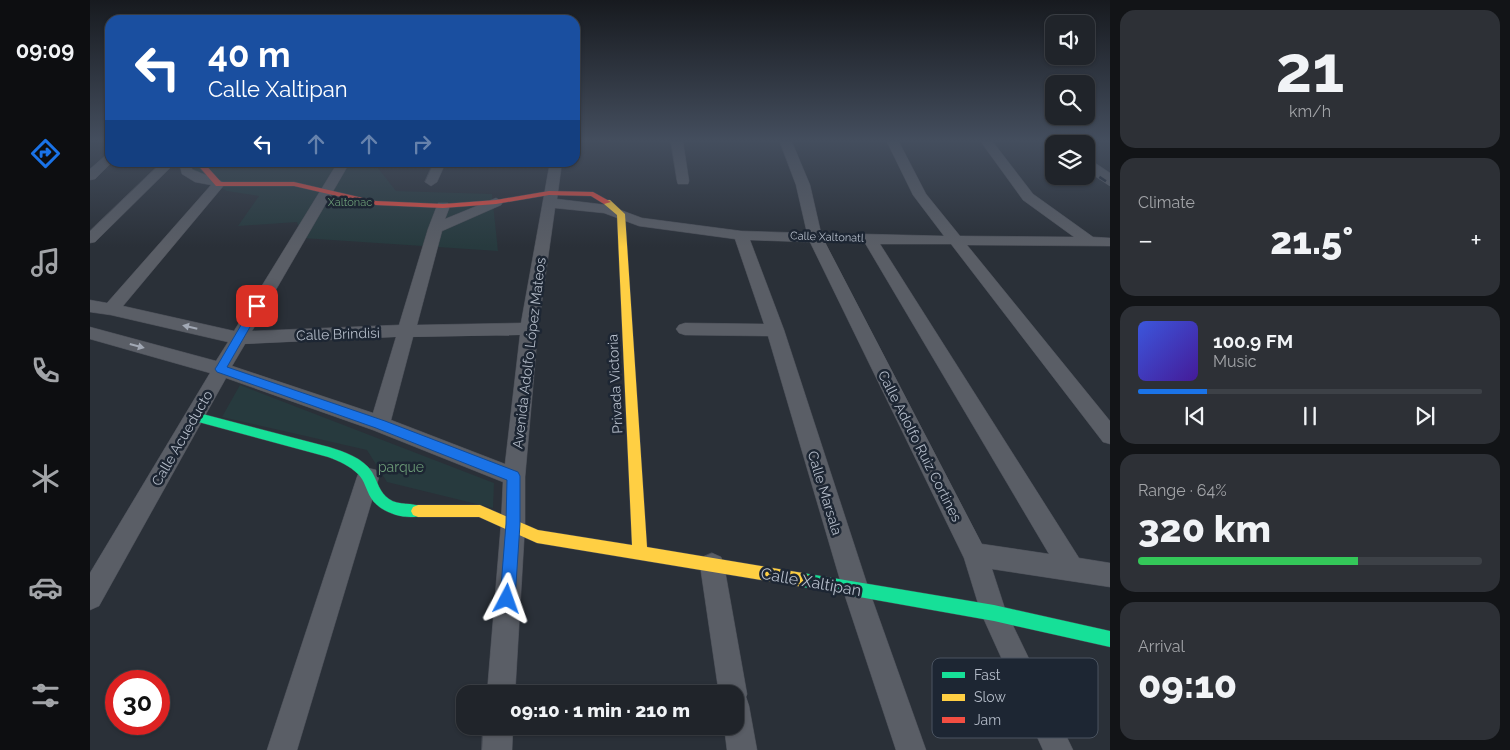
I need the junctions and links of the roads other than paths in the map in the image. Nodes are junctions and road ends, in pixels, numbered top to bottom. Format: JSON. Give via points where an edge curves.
{"nodes":[{"id":1,"x":154,"y":177,"type":"edge"},
{"id":2,"x":196,"y":177,"type":"edge"},
{"id":3,"x":212,"y":177,"type":"edge"},
{"id":4,"x":335,"y":177,"type":"edge"},
{"id":5,"x":433,"y":177,"type":"edge"},
{"id":6,"x":553,"y":177,"type":"edge"},
{"id":7,"x":682,"y":177,"type":"edge"},
{"id":8,"x":800,"y":177,"type":"edge"},
{"id":9,"x":911,"y":177,"type":"edge"},
{"id":10,"x":1013,"y":177,"type":"edge"},
{"id":11,"x":683,"y":181,"type":"dead end"},
{"id":12,"x":431,"y":182,"type":"dead end"},
{"id":13,"x":218,"y":183,"type":"junction"},
{"id":14,"x":326,"y":191,"type":"junction"},
{"id":15,"x":549,"y":198,"type":"junction"},
{"id":16,"x":496,"y":202,"type":"junction"},
{"id":17,"x":443,"y":206,"type":"junction"},
{"id":18,"x":621,"y":214,"type":"junction"},
{"id":19,"x":434,"y":229,"type":"junction"},
{"id":20,"x":741,"y":235,"type":"junction"},
{"id":21,"x":815,"y":237,"type":"junction"},
{"id":22,"x":90,"y":238,"type":"edge"},
{"id":23,"x":870,"y":239,"type":"junction"},
{"id":24,"x":955,"y":240,"type":"junction"},
{"id":25,"x":1087,"y":240,"type":"junction"},
{"id":26,"x":1108,"y":244,"type":"edge"},
{"id":27,"x":90,"y":306,"type":"edge"},
{"id":28,"x":111,"y":309,"type":"junction"},
{"id":29,"x":529,"y":329,"type":"junction"},
{"id":30,"x":685,"y":329,"type":"dead end"},
{"id":31,"x":775,"y":330,"type":"junction"},
{"id":32,"x":407,"y":332,"type":"junction"},
{"id":33,"x":90,"y":334,"type":"edge"},
{"id":34,"x":238,"y":338,"type":"junction"},
{"id":35,"x":221,"y":369,"type":"junction"},
{"id":36,"x":195,"y":417,"type":"junction"},
{"id":37,"x":380,"y":424,"type":"junction"},
{"id":38,"x":1110,"y":436,"type":"edge"},
{"id":39,"x":514,"y":476,"type":"junction"},
{"id":40,"x":368,"y":477,"type":"junction"},
{"id":41,"x":513,"y":524,"type":"junction"},
{"id":42,"x":640,"y":552,"type":"junction"},
{"id":43,"x":975,"y":555,"type":"junction"},
{"id":44,"x":712,"y":565,"type":"junction"},
{"id":45,"x":1072,"y":570,"type":"junction"},
{"id":46,"x":1110,"y":575,"type":"edge"},
{"id":47,"x":856,"y":590,"type":"junction"},
{"id":48,"x":90,"y":597,"type":"edge"},
{"id":49,"x":994,"y":613,"type":"junction"},
{"id":50,"x":1107,"y":643,"type":"edge"},
{"id":51,"x":1015,"y":658,"type":"edge"},
{"id":52,"x":502,"y":685,"type":"edge"},
{"id":53,"x":732,"y":685,"type":"edge"},
{"id":54,"x":497,"y":735,"type":"edge"},
{"id":55,"x":740,"y":735,"type":"edge"},
{"id":56,"x":1052,"y":738,"type":"edge"},
{"id":57,"x":282,"y":750,"type":"edge"},
{"id":58,"x":496,"y":750,"type":"edge"},
{"id":59,"x":742,"y":750,"type":"edge"},
{"id":60,"x":911,"y":750,"type":"edge"},
{"id":61,"x":1058,"y":750,"type":"edge"}],
"edges":[{"from":1,"to":22,"type":"street"},
{"from":2,"to":13,"type":"street"},
{"from":3,"to":13,"type":"street"},
{"from":4,"to":14,"type":"street","name":"Calle Acueducto"},
{"from":5,"to":12,"type":"street"},
{"from":6,"to":15,"type":"street","name":"Avenida Adolfo López Mateos"},
{"from":7,"to":11,"type":"street"},
{"from":8,"to":21,"type":"street","name":"Calle Adolfo Ruiz Cortines"},
{"from":9,"to":24,"type":"street","via":[[920,195]]},
{"from":10,"to":25,"type":"street","via":[[1028,197]]},
{"from":13,"to":14,"type":"street","via":[[294,184]]},
{"from":13,"to":28,"type":"street"},
{"from":14,"to":17,"type":"street","via":[[376,203]]},
{"from":14,"to":34,"type":"street","name":"Calle Acueducto"},
{"from":15,"to":16,"type":"street"},
{"from":15,"to":18,"type":"street","name":"Calle Xaltonatl"},
{"from":15,"to":29,"type":"street","name":"Avenida Adolfo López Mateos"},
{"from":16,"to":17,"type":"street"},
{"from":16,"to":19,"type":"street"},
{"from":17,"to":19,"type":"street"},
{"from":18,"to":20,"type":"street","name":"Calle Xaltonatl","via":[[644,223]]},
{"from":18,"to":42,"type":"street","name":"Privada Victoria"},
{"from":19,"to":32,"type":"street"},
{"from":20,"to":21,"type":"street","name":"Calle Xaltonatl"},
{"from":20,"to":31,"type":"street","name":"Calle Marsala"},
{"from":21,"to":23,"type":"street","name":"Calle Xaltonatl"},
{"from":21,"to":43,"type":"street","name":"Calle Adolfo Ruiz Cortines"},
{"from":23,"to":24,"type":"street","name":"Calle Xaltonatl"},
{"from":23,"to":45,"type":"street"},
{"from":24,"to":25,"type":"street","name":"Calle Xaltonatl"},
{"from":24,"to":38,"type":"street"},
{"from":25,"to":26,"type":"street","name":"Calle Xaltonatl"},
{"from":27,"to":28,"type":"street","name":"Calle Brindisi"},
{"from":34,"to":28,"type":"street","name":"Calle Brindisi","one_way":true},
{"from":29,"to":32,"type":"street","name":"Calle Brindisi"},
{"from":29,"to":39,"type":"street","name":"Avenida Adolfo López Mateos"},
{"from":30,"to":31,"type":"street"},
{"from":31,"to":47,"type":"street","name":"Calle Marsala"},
{"from":32,"to":34,"type":"street","name":"Calle Brindisi"},
{"from":32,"to":37,"type":"street"},
{"from":33,"to":35,"type":"street","one_way":true},
{"from":34,"to":35,"type":"street","name":"Calle Acueducto"},
{"from":35,"to":36,"type":"street","name":"Calle Acueducto"},
{"from":35,"to":37,"type":"street"},
{"from":36,"to":40,"type":"street","via":[[329,452],[347,459]]},
{"from":36,"to":48,"type":"street","name":"Calle Acueducto"},
{"from":37,"to":39,"type":"street"},
{"from":39,"to":41,"type":"street","name":"Avenida Adolfo López Mateos"},
{"from":40,"to":41,"type":"street","name":"Calle Xaltipan","via":[[376,496],[390,507],[410,511],[480,511]]},
{"from":40,"to":57,"type":"street"},
{"from":41,"to":42,"type":"street","name":"Calle Xaltipan","via":[[536,536]]},
{"from":41,"to":52,"type":"street","name":"Avenida Adolfo López Mateos"},
{"from":42,"to":44,"type":"street","name":"Calle Xaltipan"},
{"from":43,"to":45,"type":"street"},
{"from":43,"to":49,"type":"street","name":"Calle Adolfo Ruiz Cortines"},
{"from":44,"to":47,"type":"street","name":"Calle Xaltipan"},
{"from":44,"to":53,"type":"street"},
{"from":45,"to":46,"type":"street"},
{"from":47,"to":49,"type":"street","name":"Calle Xaltipan"},
{"from":47,"to":60,"type":"street","name":"Calle Marsala"},
{"from":49,"to":50,"type":"street","name":"Calle Xaltipan"},
{"from":49,"to":51,"type":"street","name":"Calle Adolfo Ruiz Cortines"},
{"from":54,"to":58,"type":"street"},
{"from":55,"to":59,"type":"street"},
{"from":56,"to":61,"type":"street","name":"Calle Adolfo Ruiz Cortines"}]}
